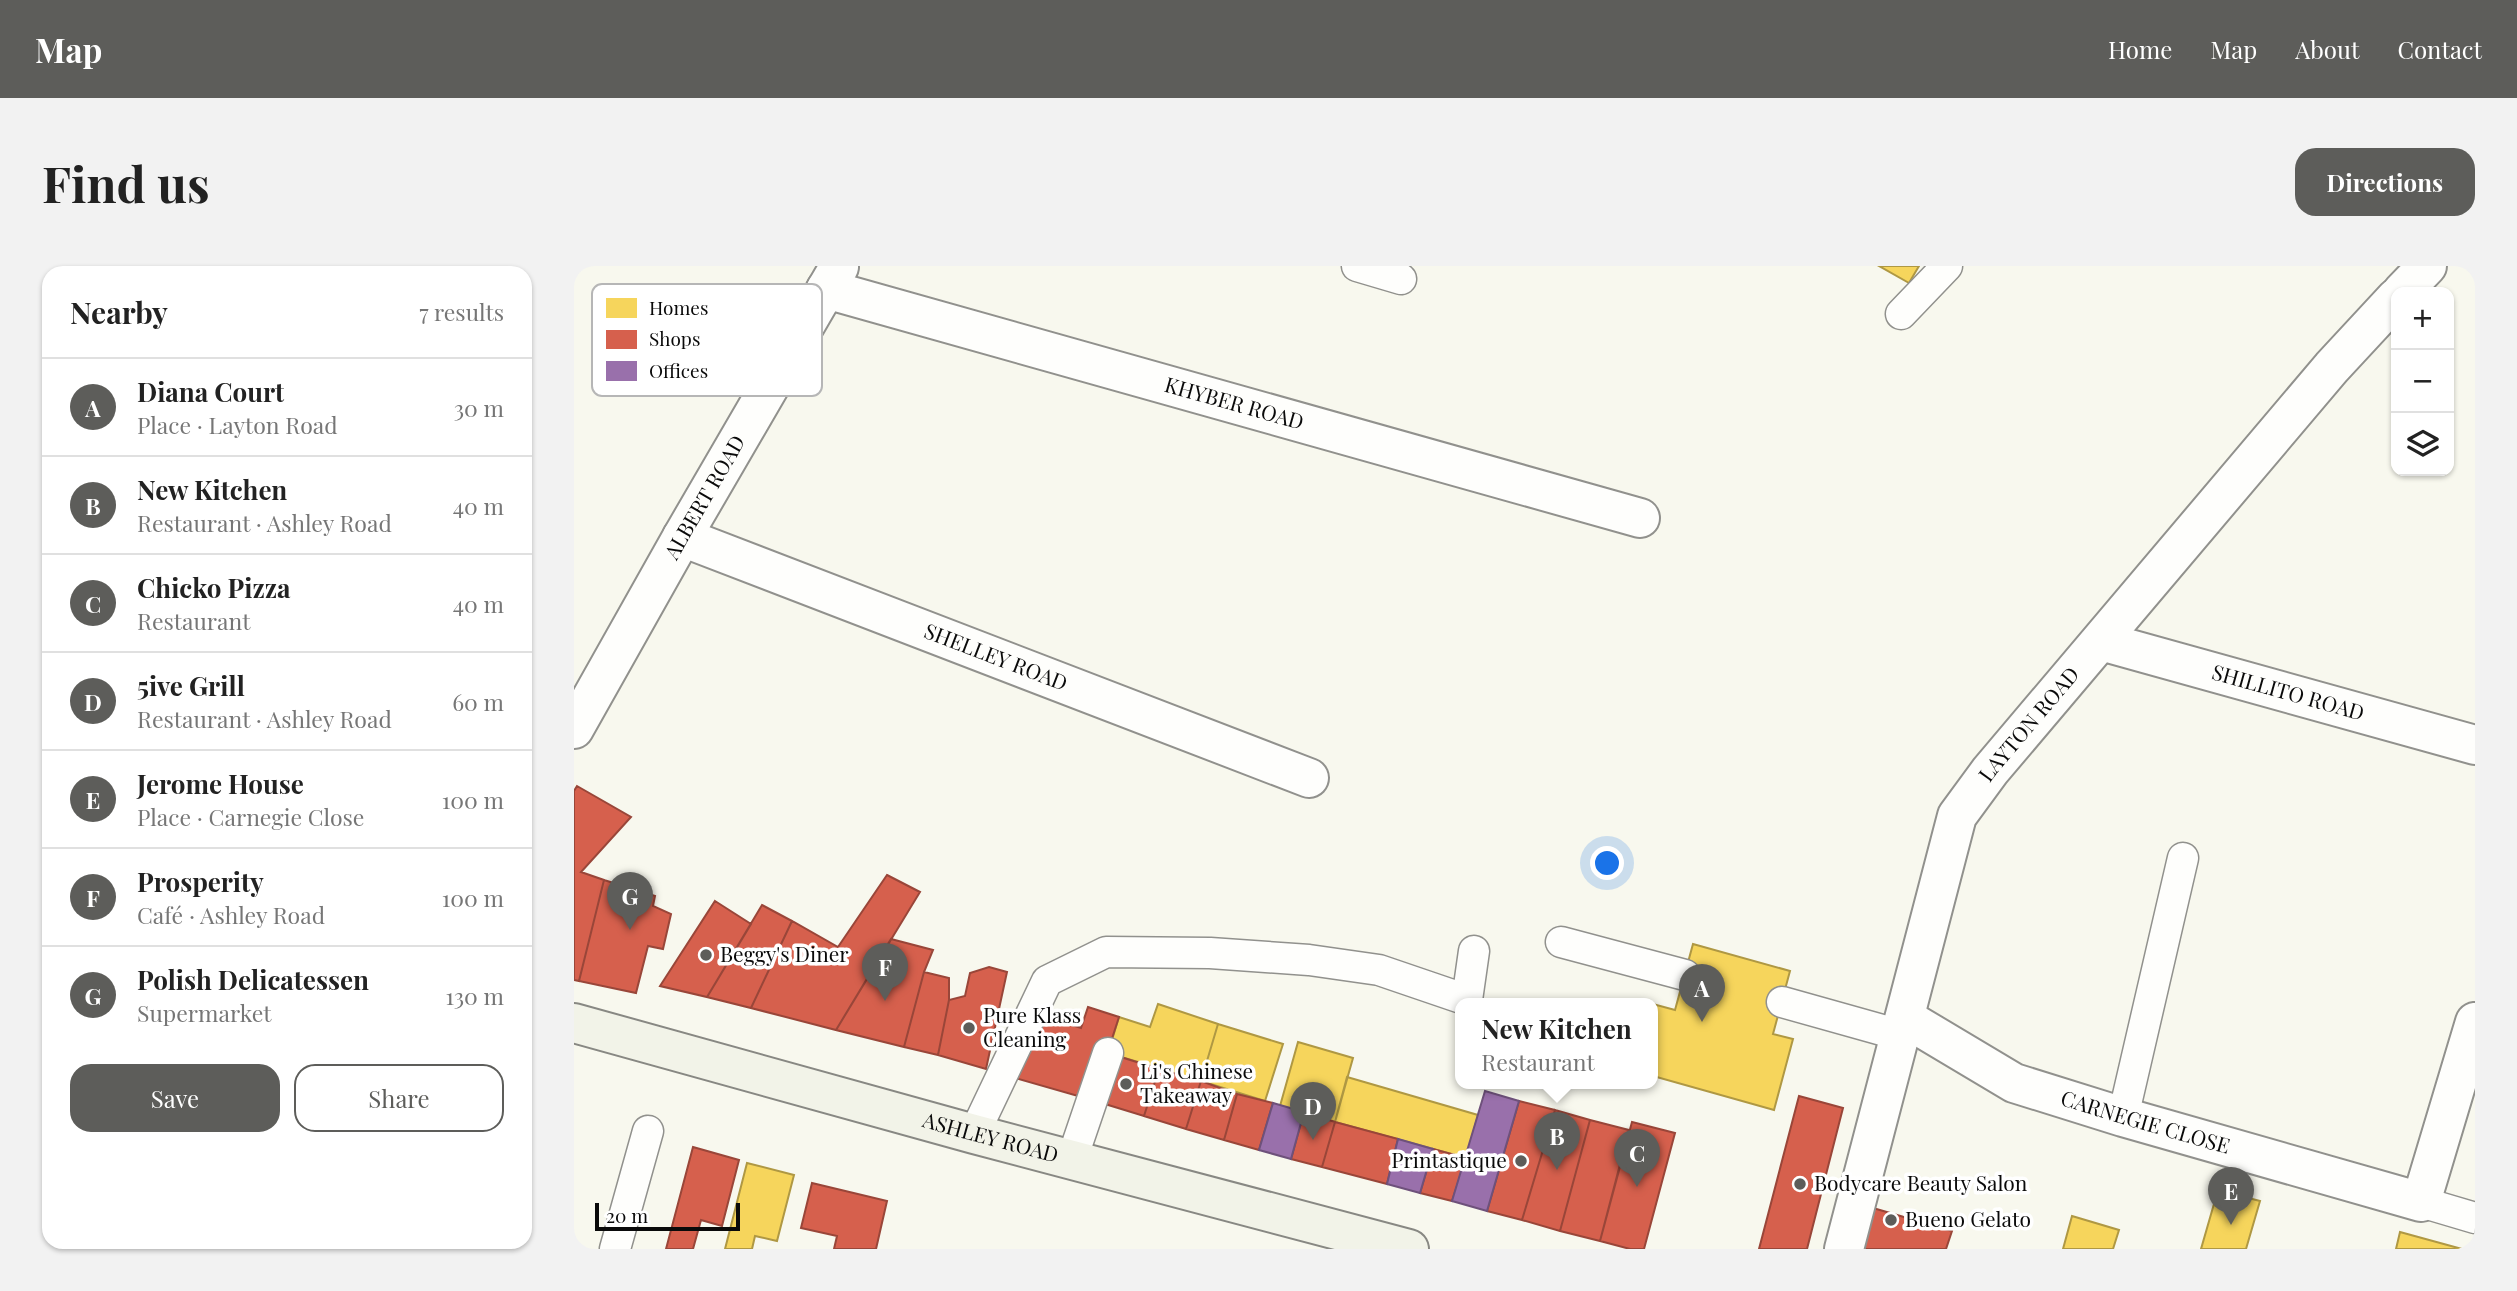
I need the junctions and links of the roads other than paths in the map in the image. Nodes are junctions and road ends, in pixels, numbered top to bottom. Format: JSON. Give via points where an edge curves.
{"nodes":[{"id":1,"x":1357,"y":266,"type":"edge"},
{"id":2,"x":1947,"y":266,"type":"edge"},
{"id":3,"x":2427,"y":266,"type":"edge"},
{"id":4,"x":833,"y":277,"type":"edge"},
{"id":5,"x":1401,"y":279,"type":"dead end"},
{"id":6,"x":2407,"y":287,"type":"edge"},
{"id":7,"x":822,"y":296,"type":"edge"},
{"id":8,"x":2391,"y":303,"type":"edge"},
{"id":9,"x":1900,"y":314,"type":"dead end"},
{"id":10,"x":764,"y":396,"type":"edge"},
{"id":11,"x":1640,"y":518,"type":"dead end"},
{"id":12,"x":682,"y":537,"type":"junction"},
{"id":13,"x":2101,"y":641,"type":"junction"},
{"id":14,"x":577,"y":717,"type":"edge"},
{"id":15,"x":2475,"y":745,"type":"edge"},
{"id":16,"x":1309,"y":778,"type":"dead end"},
{"id":17,"x":2183,"y":858,"type":"dead end"},
{"id":18,"x":1561,"y":942,"type":"dead end"},
{"id":19,"x":1474,"y":951,"type":"dead end"},
{"id":20,"x":1685,"y":975,"type":"dead end"},
{"id":21,"x":1461,"y":998,"type":"edge"},
{"id":22,"x":1467,"y":998,"type":"edge"},
{"id":23,"x":1782,"y":1002,"type":"dead end"},
{"id":24,"x":2475,"y":1022,"type":"edge"},
{"id":25,"x":574,"y":1023,"type":"edge"},
{"id":26,"x":1903,"y":1026,"type":"junction"},
{"id":27,"x":1108,"y":1053,"type":"dead end"},
{"id":28,"x":2123,"y":1117,"type":"junction"},
{"id":29,"x":648,"y":1131,"type":"dead end"},
{"id":30,"x":974,"y":1134,"type":"junction"},
{"id":31,"x":1072,"y":1159,"type":"junction"},
{"id":32,"x":2421,"y":1202,"type":"junction"},
{"id":33,"x":2475,"y":1219,"type":"edge"},
{"id":34,"x":615,"y":1249,"type":"edge"},
{"id":35,"x":1409,"y":1249,"type":"edge"},
{"id":36,"x":1844,"y":1249,"type":"edge"}],
"edges":[{"from":1,"to":5,"type":"lane"},
{"from":2,"to":9,"type":"lane"},
{"from":3,"to":6,"type":"street"},
{"from":4,"to":7,"type":"street","name":"ALBERT ROAD"},
{"from":4,"to":11,"type":"street","name":"KHYBER ROAD"},
{"from":8,"to":13,"type":"street","name":"LAYTON ROAD"},
{"from":10,"to":12,"type":"street","name":"ALBERT ROAD"},
{"from":12,"to":14,"type":"street","name":"ALBERT ROAD"},
{"from":12,"to":16,"type":"street","name":"SHELLEY ROAD"},
{"from":13,"to":15,"type":"street","name":"SHILLITO ROAD"},
{"from":13,"to":26,"type":"street","name":"LAYTON ROAD","via":[[1956,816]]},
{"from":17,"to":28,"type":"lane"},
{"from":18,"to":20,"type":"lane"},
{"from":19,"to":22,"type":"lane"},
{"from":21,"to":30,"type":"lane","via":[[1379,970],[1309,960],[1106,952],[1047,981]]},
{"from":23,"to":26,"type":"lane"},
{"from":24,"to":32,"type":"street"},
{"from":25,"to":30,"type":"main road","name":"ASHLEY ROAD"},
{"from":26,"to":28,"type":"street","name":"CARNEGIE CLOSE","via":[[2014,1083]]},
{"from":26,"to":36,"type":"street","name":"LAYTON ROAD"},
{"from":27,"to":31,"type":"lane"},
{"from":28,"to":32,"type":"street","name":"CARNEGIE CLOSE"},
{"from":29,"to":34,"type":"lane"},
{"from":30,"to":31,"type":"main road","name":"ASHLEY ROAD"},
{"from":31,"to":35,"type":"main road","name":"ASHLEY ROAD"},
{"from":32,"to":33,"type":"lane"}]}
